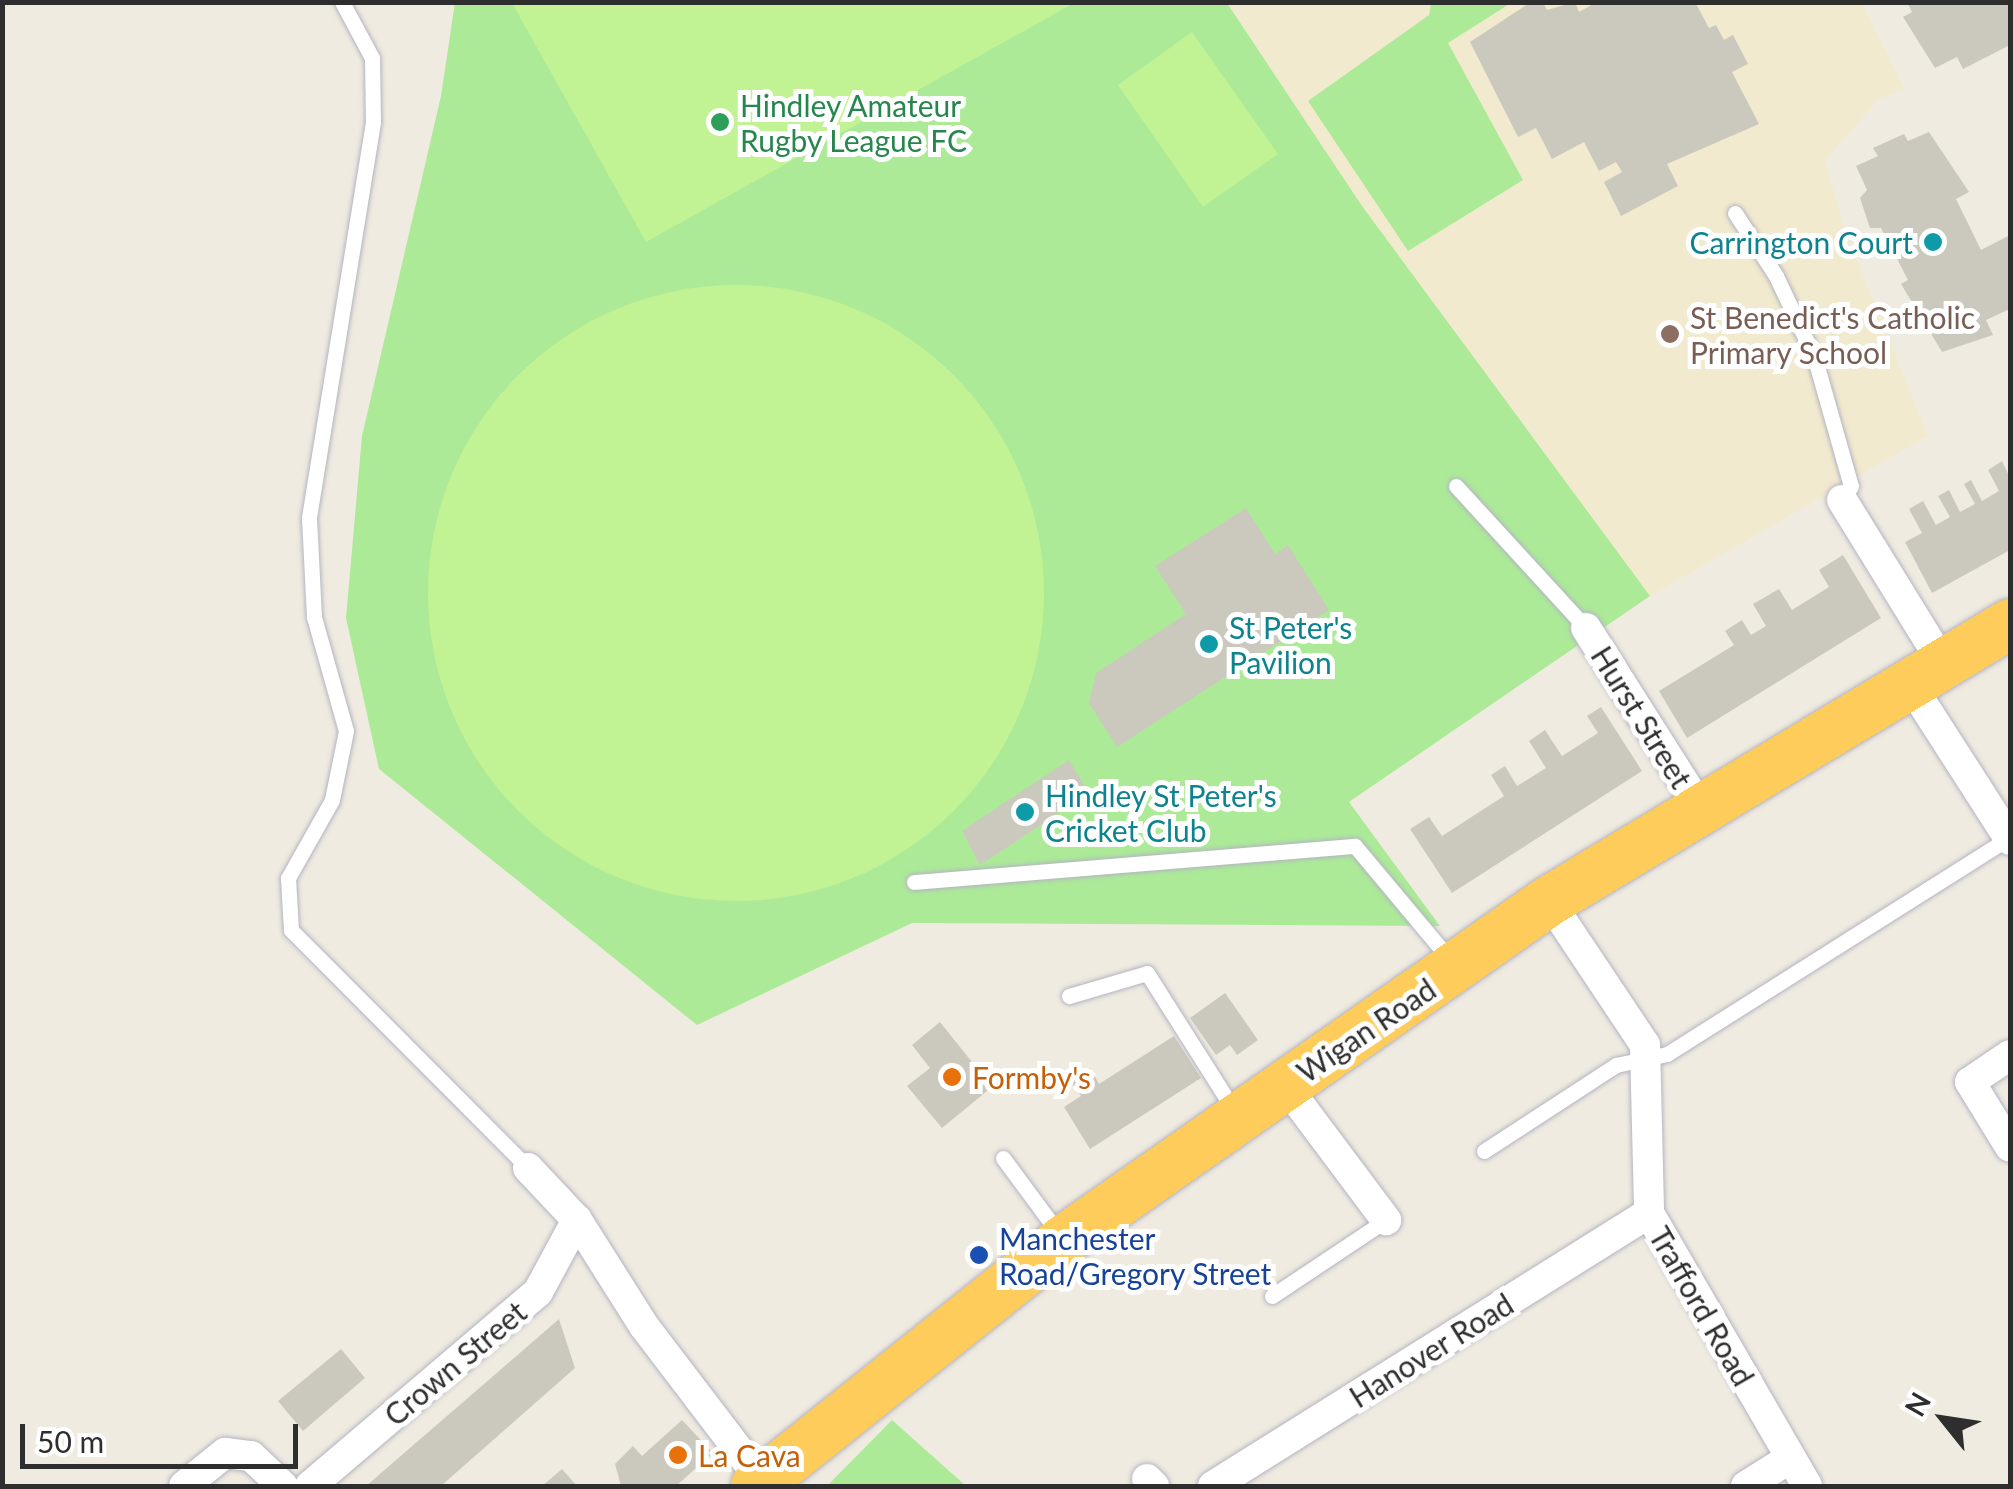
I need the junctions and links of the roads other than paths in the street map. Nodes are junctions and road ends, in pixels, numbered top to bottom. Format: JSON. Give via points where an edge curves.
{"nodes":[{"id":1,"x":342,"y":2,"type":"edge"},
{"id":2,"x":1735,"y":213,"type":"dead end"},
{"id":3,"x":1456,"y":486,"type":"dead end"},
{"id":4,"x":1842,"y":500,"type":"joint"},
{"id":5,"x":2010,"y":624,"type":"edge"},
{"id":6,"x":1586,"y":628,"type":"joint"},
{"id":7,"x":1925,"y":672,"type":"junction"},
{"id":8,"x":1699,"y":806,"type":"junction"},
{"id":9,"x":2010,"y":839,"type":"edge"},
{"id":10,"x":914,"y":882,"type":"dead end"},
{"id":11,"x":1549,"y":901,"type":"junction"},
{"id":12,"x":1457,"y":968,"type":"junction"},
{"id":13,"x":1069,"y":996,"type":"dead end"},
{"id":14,"x":2010,"y":1056,"type":"edge"},
{"id":15,"x":1649,"y":1058,"type":"junction"},
{"id":16,"x":1285,"y":1085,"type":"junction"},
{"id":17,"x":1238,"y":1117,"type":"junction"},
{"id":18,"x":2010,"y":1148,"type":"edge"},
{"id":19,"x":1484,"y":1151,"type":"dead end"},
{"id":20,"x":1003,"y":1158,"type":"dead end"},
{"id":21,"x":528,"y":1168,"type":"joint"},
{"id":22,"x":1649,"y":1213,"type":"junction"},
{"id":23,"x":577,"y":1220,"type":"junction"},
{"id":24,"x":1386,"y":1220,"type":"joint"},
{"id":25,"x":1064,"y":1240,"type":"junction"},
{"id":26,"x":1272,"y":1296,"type":"dead end"},
{"id":27,"x":1790,"y":1459,"type":"junction"},
{"id":28,"x":759,"y":1484,"type":"edge"},
{"id":29,"x":184,"y":1486,"type":"edge"},
{"id":30,"x":283,"y":1486,"type":"edge"},
{"id":31,"x":310,"y":1486,"type":"edge"},
{"id":32,"x":1213,"y":1486,"type":"edge"},
{"id":33,"x":1746,"y":1486,"type":"edge"},
{"id":34,"x":1807,"y":1486,"type":"edge"}],
"edges":[{"from":1,"to":21,"type":"lane","via":[[372,58],[373,122],[310,518],[314,617],[346,731],[332,800],[288,878],[291,930]]},
{"from":2,"to":4,"type":"lane","via":[[1776,276],[1815,359],[1852,486]]},
{"from":3,"to":6,"type":"lane"},
{"from":4,"to":7,"type":"street"},
{"from":5,"to":7,"type":"highway","name":"Wigan Road"},
{"from":6,"to":8,"type":"street","name":"Hurst Street"},
{"from":7,"to":8,"type":"highway","name":"Wigan Road"},
{"from":7,"to":9,"type":"street"},
{"from":8,"to":11,"type":"highway","name":"Wigan Road"},
{"from":9,"to":15,"type":"lane","via":[[1666,1054]]},
{"from":10,"to":12,"type":"lane","via":[[1355,846]]},
{"from":11,"to":12,"type":"highway","name":"Wigan Road"},
{"from":11,"to":15,"type":"street","name":"Trafford Road","via":[[1638,1030]]},
{"from":12,"to":16,"type":"highway","name":"Wigan Road"},
{"from":13,"to":17,"type":"lane","via":[[1148,973]]},
{"from":14,"to":18,"type":"street","via":[[1970,1082]]},
{"from":15,"to":19,"type":"lane","via":[[1616,1065]]},
{"from":15,"to":22,"type":"street","name":"Trafford Road"},
{"from":16,"to":17,"type":"highway","name":"Wigan Road"},
{"from":16,"to":24,"type":"street"},
{"from":17,"to":25,"type":"highway","name":"Wigan Road"},
{"from":20,"to":25,"type":"lane"},
{"from":21,"to":23,"type":"street"},
{"from":22,"to":27,"type":"street","name":"Trafford Road"},
{"from":22,"to":32,"type":"street","name":"Hanover Road"},
{"from":23,"to":28,"type":"street","via":[[644,1326]]},
{"from":23,"to":31,"type":"street","name":"Crown Street","via":[[538,1292]]},
{"from":24,"to":26,"type":"lane"},
{"from":25,"to":28,"type":"highway","name":"Wigan Road"},
{"from":27,"to":33,"type":"street"},
{"from":27,"to":34,"type":"street","name":"Trafford Road"},
{"from":29,"to":30,"type":"street","via":[[226,1453],[251,1456]]}]}
